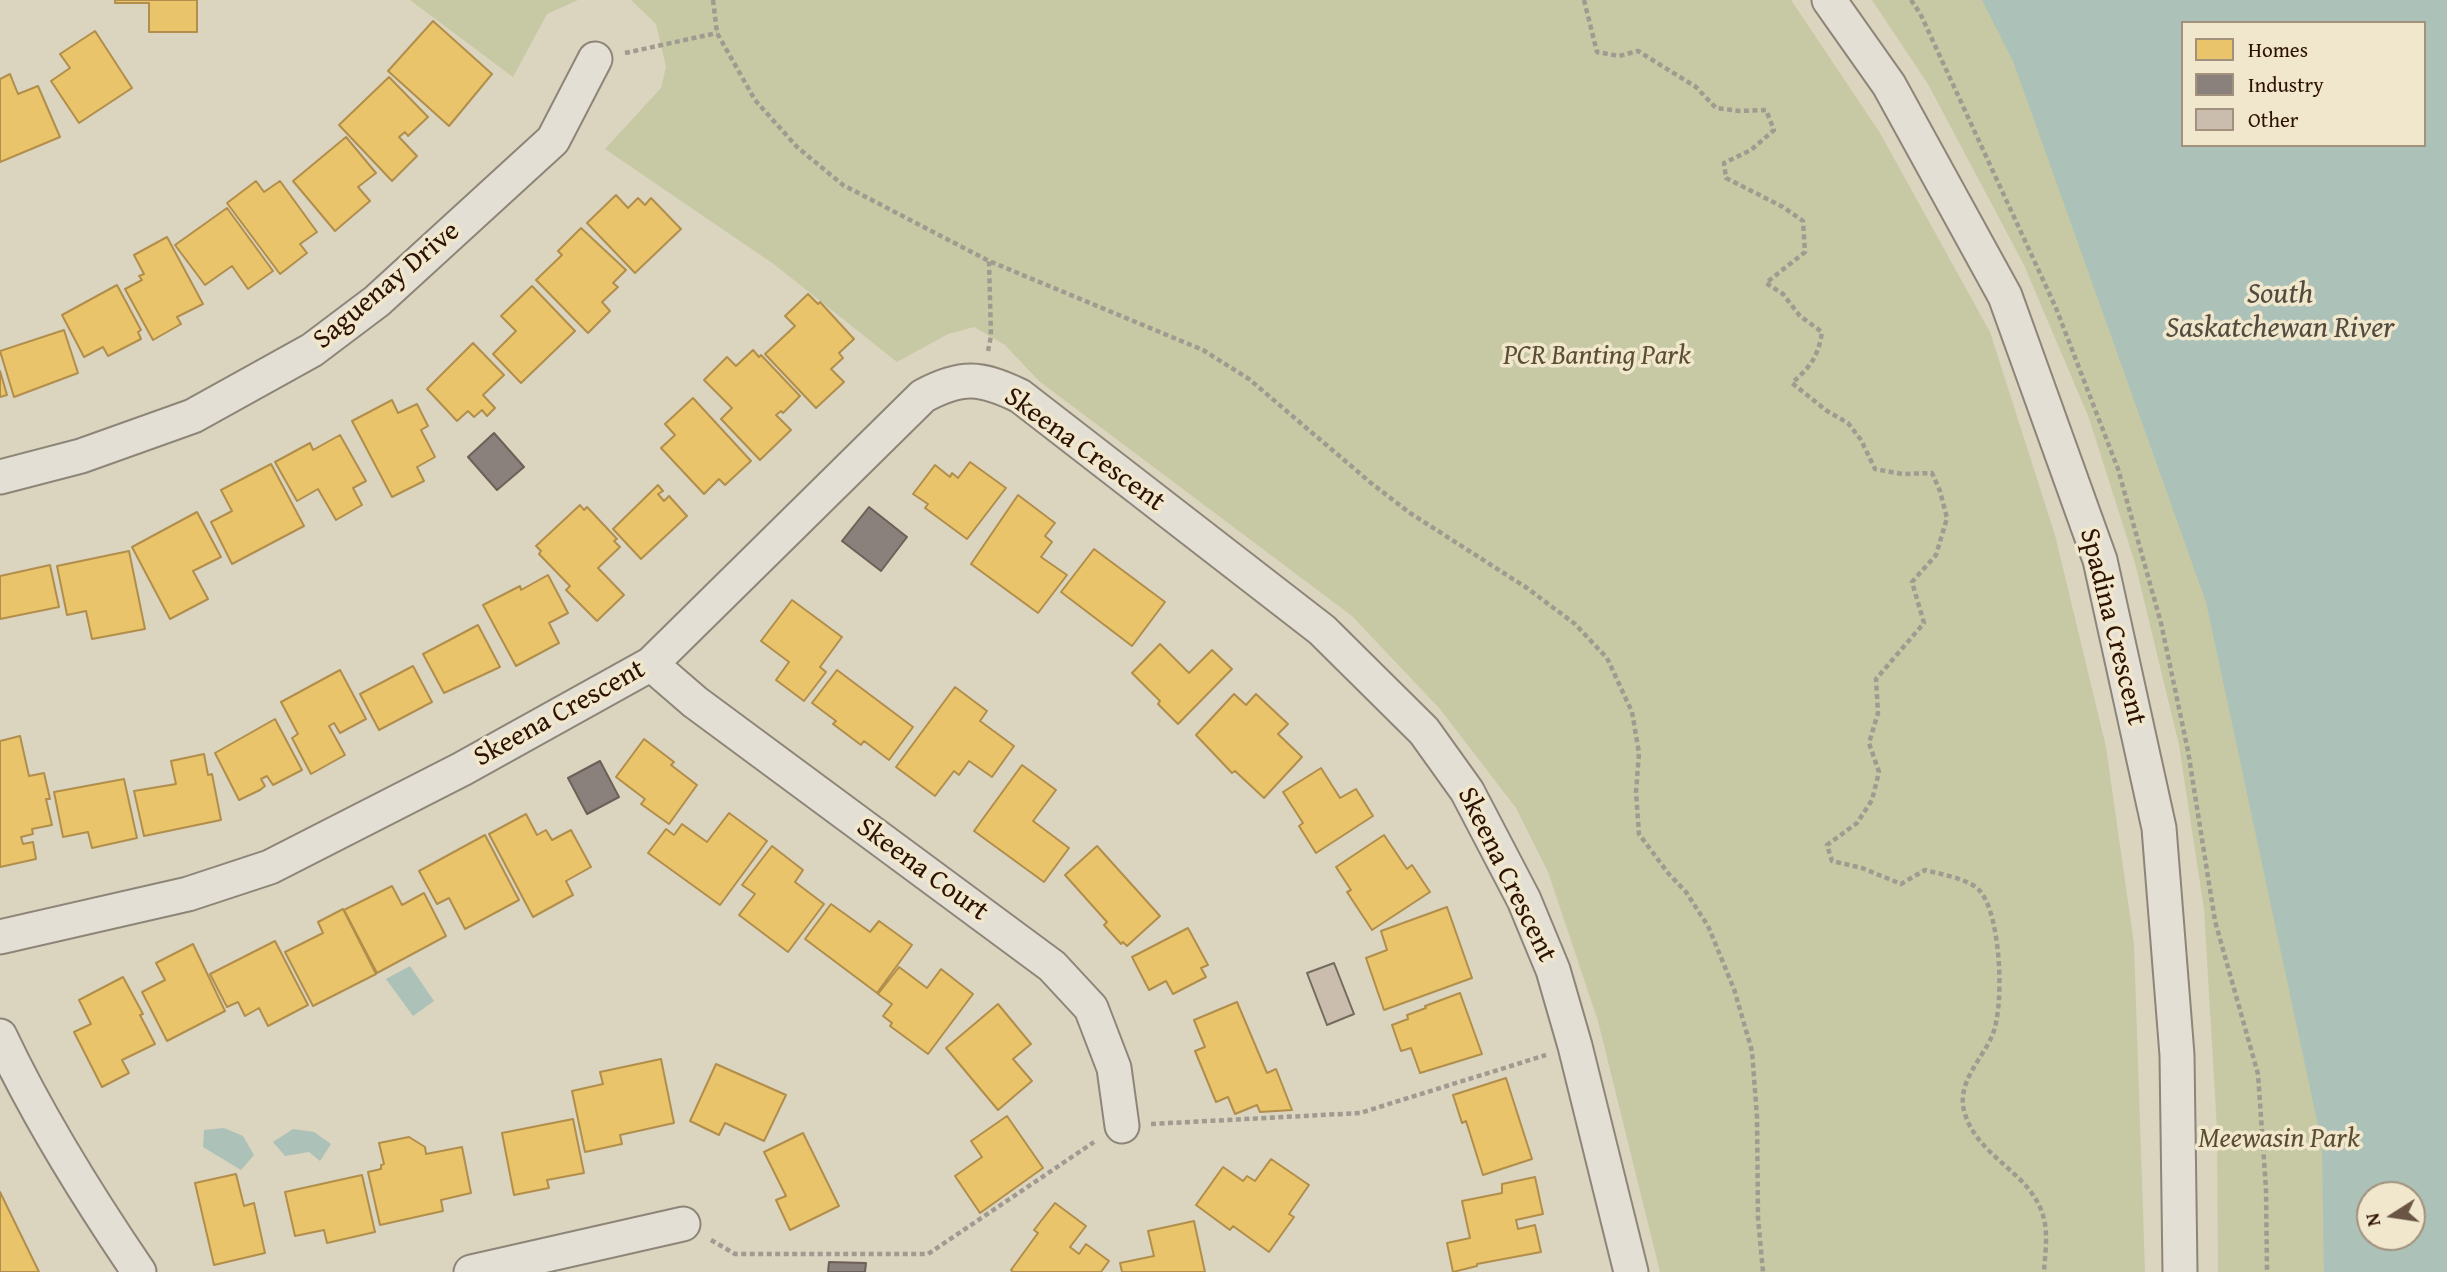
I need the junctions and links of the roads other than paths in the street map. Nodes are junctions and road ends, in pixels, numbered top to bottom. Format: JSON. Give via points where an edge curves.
{"nodes":[{"id":1,"x":1829,"y":0,"type":"edge"},
{"id":2,"x":595,"y":59,"type":"dead end"},
{"id":3,"x":0,"y":477,"type":"edge"},
{"id":4,"x":651,"y":664,"type":"junction"},
{"id":5,"x":0,"y":936,"type":"edge"},
{"id":6,"x":0,"y":1037,"type":"edge"},
{"id":7,"x":1122,"y":1126,"type":"dead end"},
{"id":8,"x":683,"y":1224,"type":"dead end"},
{"id":9,"x":139,"y":1272,"type":"edge"},
{"id":10,"x":471,"y":1272,"type":"edge"},
{"id":11,"x":1631,"y":1272,"type":"edge"},
{"id":12,"x":2180,"y":1272,"type":"edge"}],
"edges":[{"from":1,"to":12,"type":"street","name":"Spadina Crescent","via":[[1889,85],[2005,296],[2100,560],[2159,828],[2177,1055]]},
{"from":2,"to":3,"type":"street","name":"Saguenay Drive","via":[[553,140],[377,301],[312,350],[193,416],[81,456]]},
{"from":4,"to":5,"type":"street","name":"Skeena Crescent","via":[[462,769],[270,867],[188,894]]},
{"from":4,"to":7,"type":"street","name":"Skeena Court","via":[[695,702],[1052,966],[1091,1008],[1114,1068]]},
{"from":4,"to":11,"type":"street","name":"Skeena Crescent","via":[[923,396],[961,380],[1001,387],[1020,396],[1322,630],[1424,731],[1467,792],[1524,900],[1553,970]]},
{"from":6,"to":9,"type":"street","via":[[99,1213]]},
{"from":8,"to":10,"type":"street"}]}
